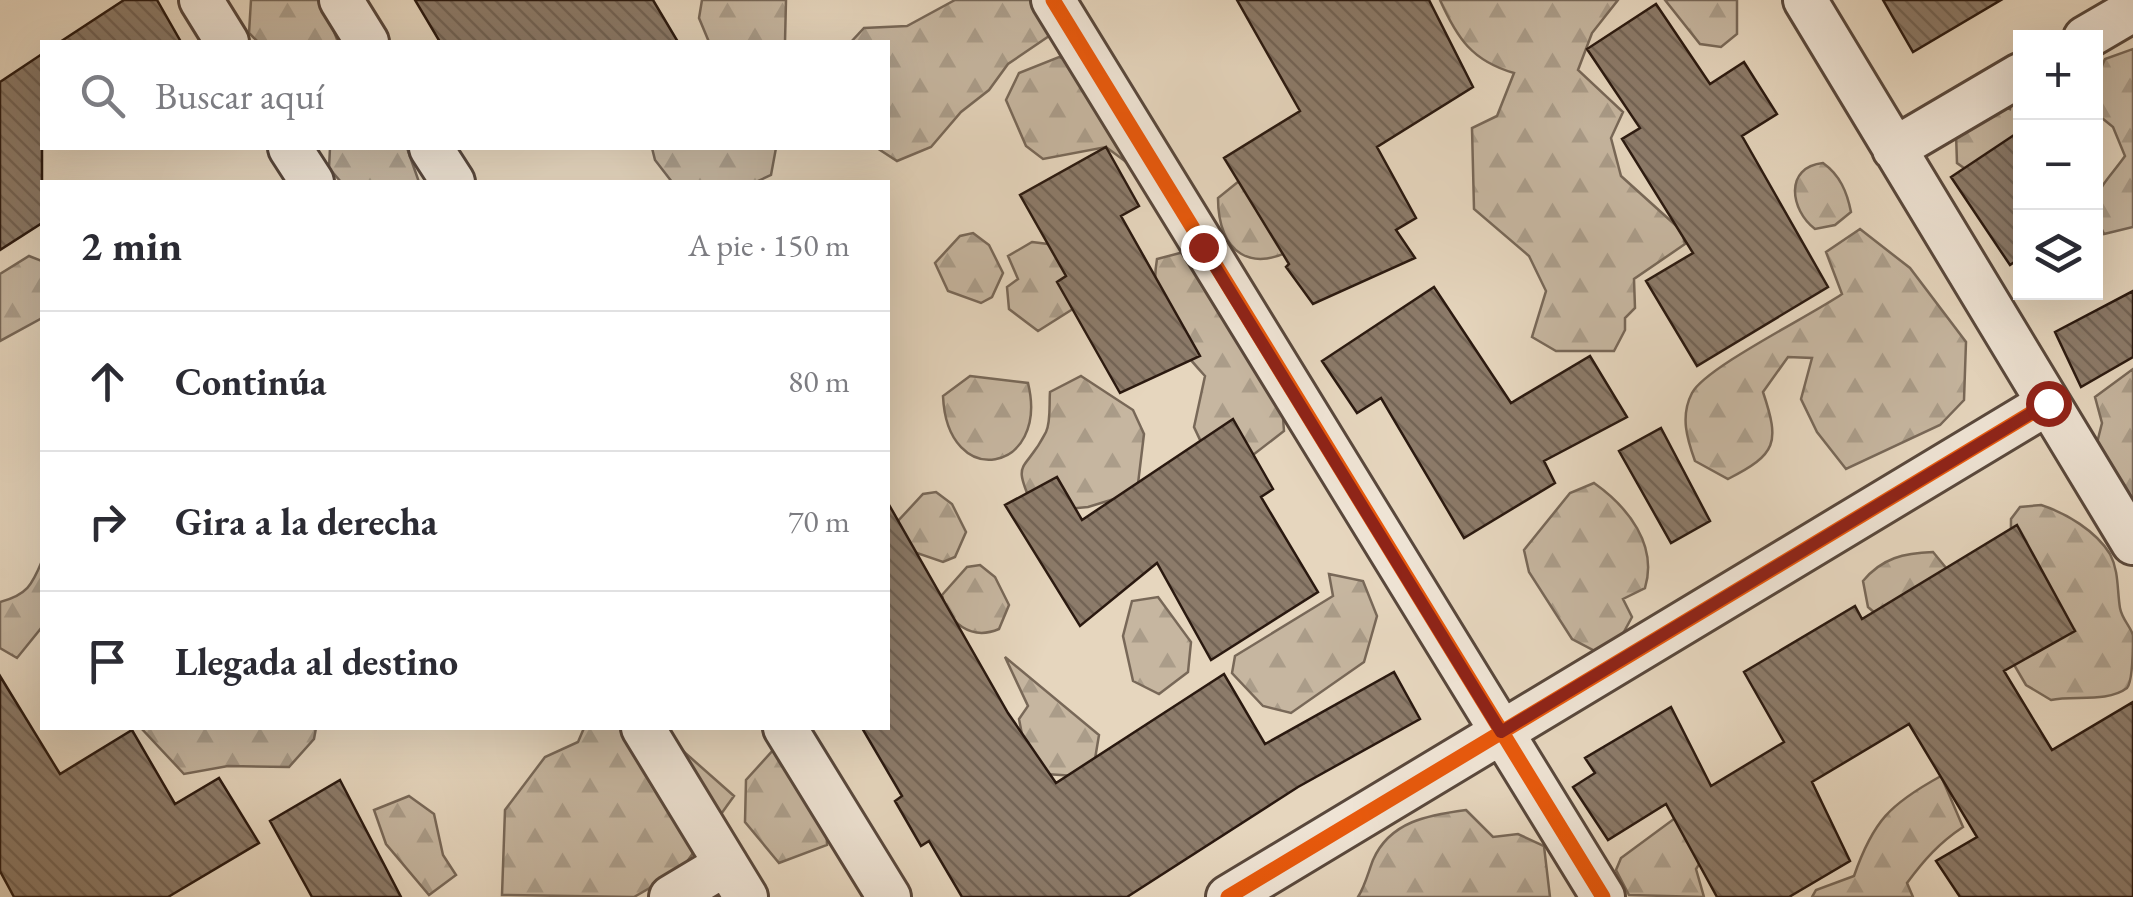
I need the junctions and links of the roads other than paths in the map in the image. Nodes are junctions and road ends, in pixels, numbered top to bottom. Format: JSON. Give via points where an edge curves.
{"nodes":[{"id":1,"x":201,"y":0,"type":"edge"},
{"id":2,"x":341,"y":0,"type":"edge"},
{"id":3,"x":1053,"y":0,"type":"edge"},
{"id":4,"x":1805,"y":0,"type":"edge"},
{"id":5,"x":2133,"y":10,"type":"edge"},
{"id":6,"x":2099,"y":30,"type":"edge"},
{"id":7,"x":225,"y":40,"type":"edge"},
{"id":8,"x":366,"y":40,"type":"edge"},
{"id":9,"x":2013,"y":79,"type":"edge"},
{"id":10,"x":1894,"y":149,"type":"junction"},
{"id":11,"x":291,"y":150,"type":"edge"},
{"id":12,"x":432,"y":150,"type":"edge"},
{"id":13,"x":311,"y":180,"type":"edge"},
{"id":14,"x":451,"y":180,"type":"edge"},
{"id":15,"x":2048,"y":403,"type":"junction"},
{"id":16,"x":2133,"y":543,"type":"edge"},
{"id":17,"x":644,"y":730,"type":"edge"},
{"id":18,"x":786,"y":730,"type":"edge"},
{"id":19,"x":1501,"y":732,"type":"junction"},
{"id":20,"x":736,"y":880,"type":"edge"},
{"id":21,"x":671,"y":897,"type":"edge"},
{"id":22,"x":888,"y":897,"type":"edge"},
{"id":23,"x":1228,"y":897,"type":"edge"},
{"id":24,"x":1602,"y":897,"type":"edge"}],
"edges":[{"from":1,"to":7,"type":"street"},
{"from":2,"to":8,"type":"street"},
{"from":3,"to":19,"type":"street"},
{"from":4,"to":10,"type":"street"},
{"from":5,"to":6,"type":"street"},
{"from":9,"to":10,"type":"street"},
{"from":10,"to":15,"type":"street"},
{"from":11,"to":13,"type":"street"},
{"from":12,"to":14,"type":"street"},
{"from":15,"to":16,"type":"street"},
{"from":15,"to":19,"type":"street"},
{"from":17,"to":20,"type":"street"},
{"from":18,"to":22,"type":"street"},
{"from":19,"to":23,"type":"street"},
{"from":19,"to":24,"type":"street"},
{"from":20,"to":21,"type":"street"}]}
